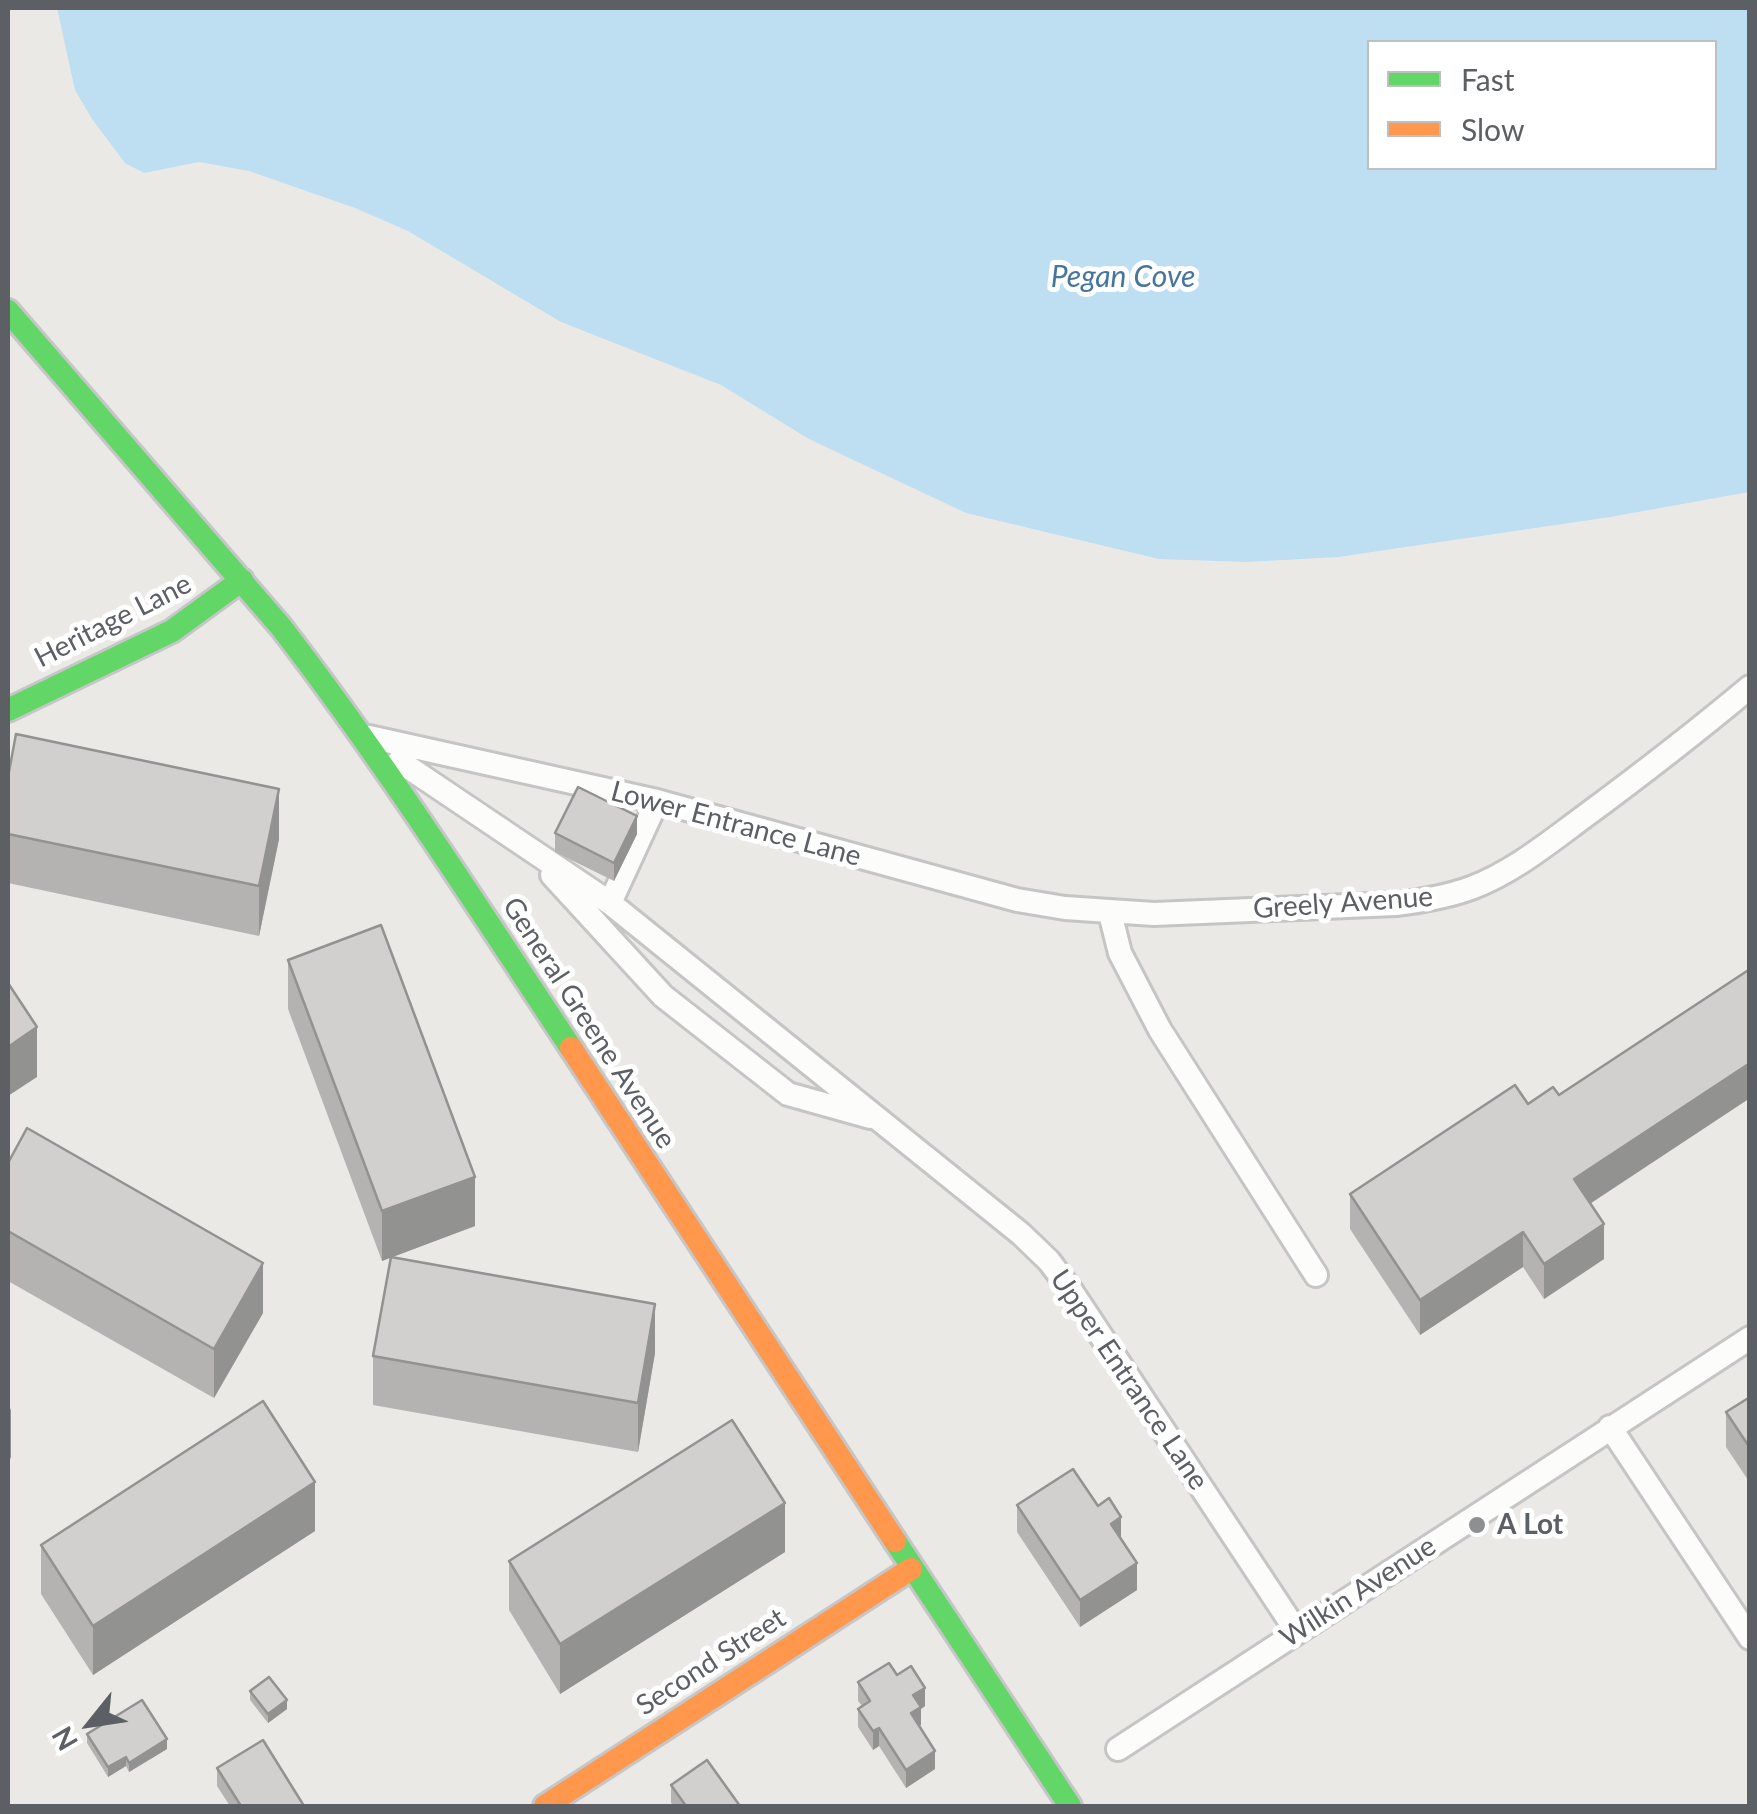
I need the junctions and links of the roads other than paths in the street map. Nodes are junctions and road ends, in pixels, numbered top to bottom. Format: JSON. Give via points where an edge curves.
{"nodes":[{"id":1,"x":8,"y":311,"type":"edge"},
{"id":2,"x":242,"y":580,"type":"junction"},
{"id":3,"x":1750,"y":687,"type":"edge"},
{"id":4,"x":8,"y":710,"type":"edge"},
{"id":5,"x":361,"y":735,"type":"junction"},
{"id":6,"x":657,"y":800,"type":"junction"},
{"id":7,"x":526,"y":847,"type":"junction"},
{"id":8,"x":610,"y":903,"type":"junction"},
{"id":9,"x":1110,"y":913,"type":"junction"},
{"id":10,"x":882,"y":1120,"type":"junction"},
{"id":11,"x":1316,"y":1275,"type":"dead end"},
{"id":12,"x":1750,"y":1338,"type":"edge"},
{"id":13,"x":1610,"y":1427,"type":"junction"},
{"id":14,"x":911,"y":1569,"type":"junction"},
{"id":15,"x":1297,"y":1632,"type":"junction"},
{"id":16,"x":1750,"y":1638,"type":"edge"},
{"id":17,"x":1118,"y":1749,"type":"dead end"},
{"id":18,"x":545,"y":1806,"type":"edge"},
{"id":19,"x":1070,"y":1806,"type":"edge"}],
"edges":[{"from":1,"to":2,"type":"street","name":"General Greene Avenue"},
{"from":2,"to":4,"type":"street","name":"Heritage Lane","via":[[170,632]]},
{"from":2,"to":5,"type":"street","name":"General Greene Avenue"},
{"from":3,"to":9,"type":"lane","name":"Greely Avenue","via":[[1547,844],[1473,888],[1396,904]]},
{"from":5,"to":6,"type":"lane","name":"Lower Entrance Lane"},
{"from":5,"to":7,"type":"lane","name":"Upper Entrance Lane"},
{"from":5,"to":14,"type":"street","name":"General Greene Avenue"},
{"from":6,"to":8,"type":"lane"},
{"from":6,"to":9,"type":"lane","name":"Lower Entrance Lane","via":[[1017,900]]},
{"from":7,"to":8,"type":"lane","name":"Upper Entrance Lane"},
{"from":7,"to":10,"type":"lane","name":"Upper Entrance Lane","via":[[662,996],[772,1082],[788,1094]]},
{"from":8,"to":10,"type":"lane","name":"Upper Entrance Lane"},
{"from":9,"to":11,"type":"lane","via":[[1120,954],[1160,1030]]},
{"from":10,"to":15,"type":"lane","name":"Upper Entrance Lane","via":[[1049,1262]]},
{"from":12,"to":13,"type":"lane","name":"Wilkin Avenue"},
{"from":13,"to":15,"type":"lane","name":"Wilkin Avenue"},
{"from":13,"to":16,"type":"lane"},
{"from":14,"to":18,"type":"street","name":"Second Street"},
{"from":14,"to":19,"type":"street","name":"General Greene Avenue"},
{"from":15,"to":17,"type":"lane","name":"Wilkin Avenue"}]}
